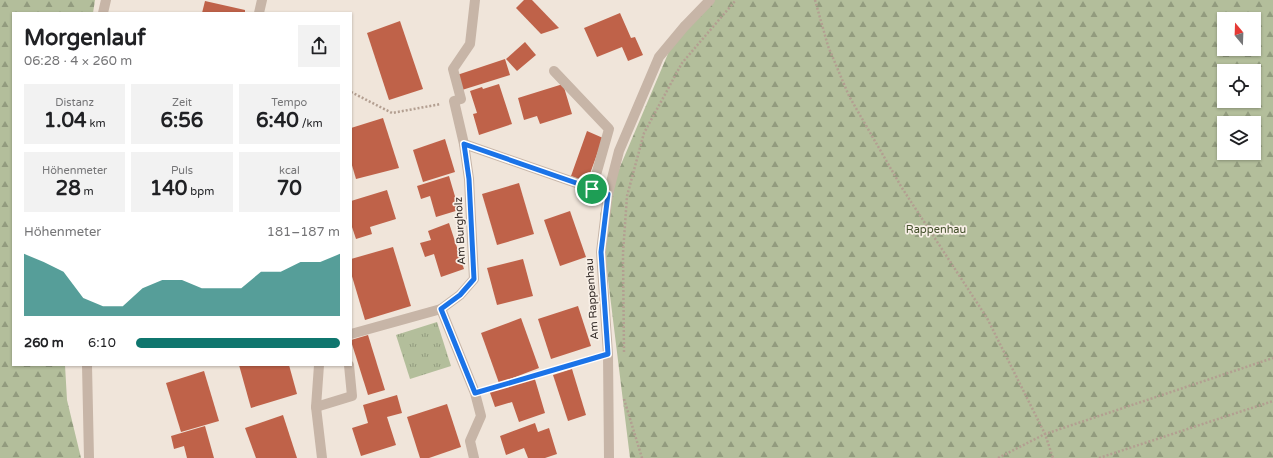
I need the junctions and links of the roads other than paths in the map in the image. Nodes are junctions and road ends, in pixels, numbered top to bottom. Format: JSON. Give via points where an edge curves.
{"nodes":[{"id":1,"x":106,"y":0,"type":"edge"},
{"id":2,"x":262,"y":0,"type":"edge"},
{"id":3,"x":475,"y":0,"type":"edge"},
{"id":4,"x":710,"y":0,"type":"edge"},
{"id":5,"x":103,"y":12,"type":"edge"},
{"id":6,"x":259,"y":12,"type":"edge"},
{"id":7,"x":554,"y":71,"type":"dead end"},
{"id":8,"x":464,"y":144,"type":"junction"},
{"id":9,"x":592,"y":189,"type":"junction"},
{"id":10,"x":608,"y":194,"type":"junction"},
{"id":11,"x":441,"y":309,"type":"junction"},
{"id":12,"x":352,"y":334,"type":"edge"},
{"id":13,"x":87,"y":366,"type":"edge"},
{"id":14,"x":319,"y":366,"type":"edge"},
{"id":15,"x":349,"y":366,"type":"edge"},
{"id":16,"x":316,"y":407,"type":"junction"},
{"id":17,"x":89,"y":458,"type":"edge"},
{"id":18,"x":322,"y":458,"type":"edge"},
{"id":19,"x":474,"y":458,"type":"edge"},
{"id":20,"x":609,"y":458,"type":"edge"}],
"edges":[{"from":1,"to":5,"type":"street"},
{"from":2,"to":6,"type":"street"},
{"from":3,"to":8,"type":"street","name":"Am Burgholz","via":[[470,44],[453,69],[461,99],[454,101]]},
{"from":4,"to":10,"type":"street","name":"Am Rappenhau","via":[[659,57],[619,151]]},
{"from":7,"to":9,"type":"street","via":[[609,129]]},
{"from":8,"to":9,"type":"street"},
{"from":8,"to":11,"type":"street","name":"Am Burgholz","via":[[469,179],[474,279],[460,295]]},
{"from":9,"to":10,"type":"street"},
{"from":10,"to":20,"type":"street","name":"Am Rappenhau","via":[[601,252],[608,354]]},
{"from":11,"to":12,"type":"street"},
{"from":11,"to":19,"type":"street","via":[[475,393],[481,416],[470,441]]},
{"from":13,"to":17,"type":"street"},
{"from":14,"to":16,"type":"street"},
{"from":15,"to":16,"type":"street","via":[[352,396]]},
{"from":16,"to":18,"type":"street"}]}
